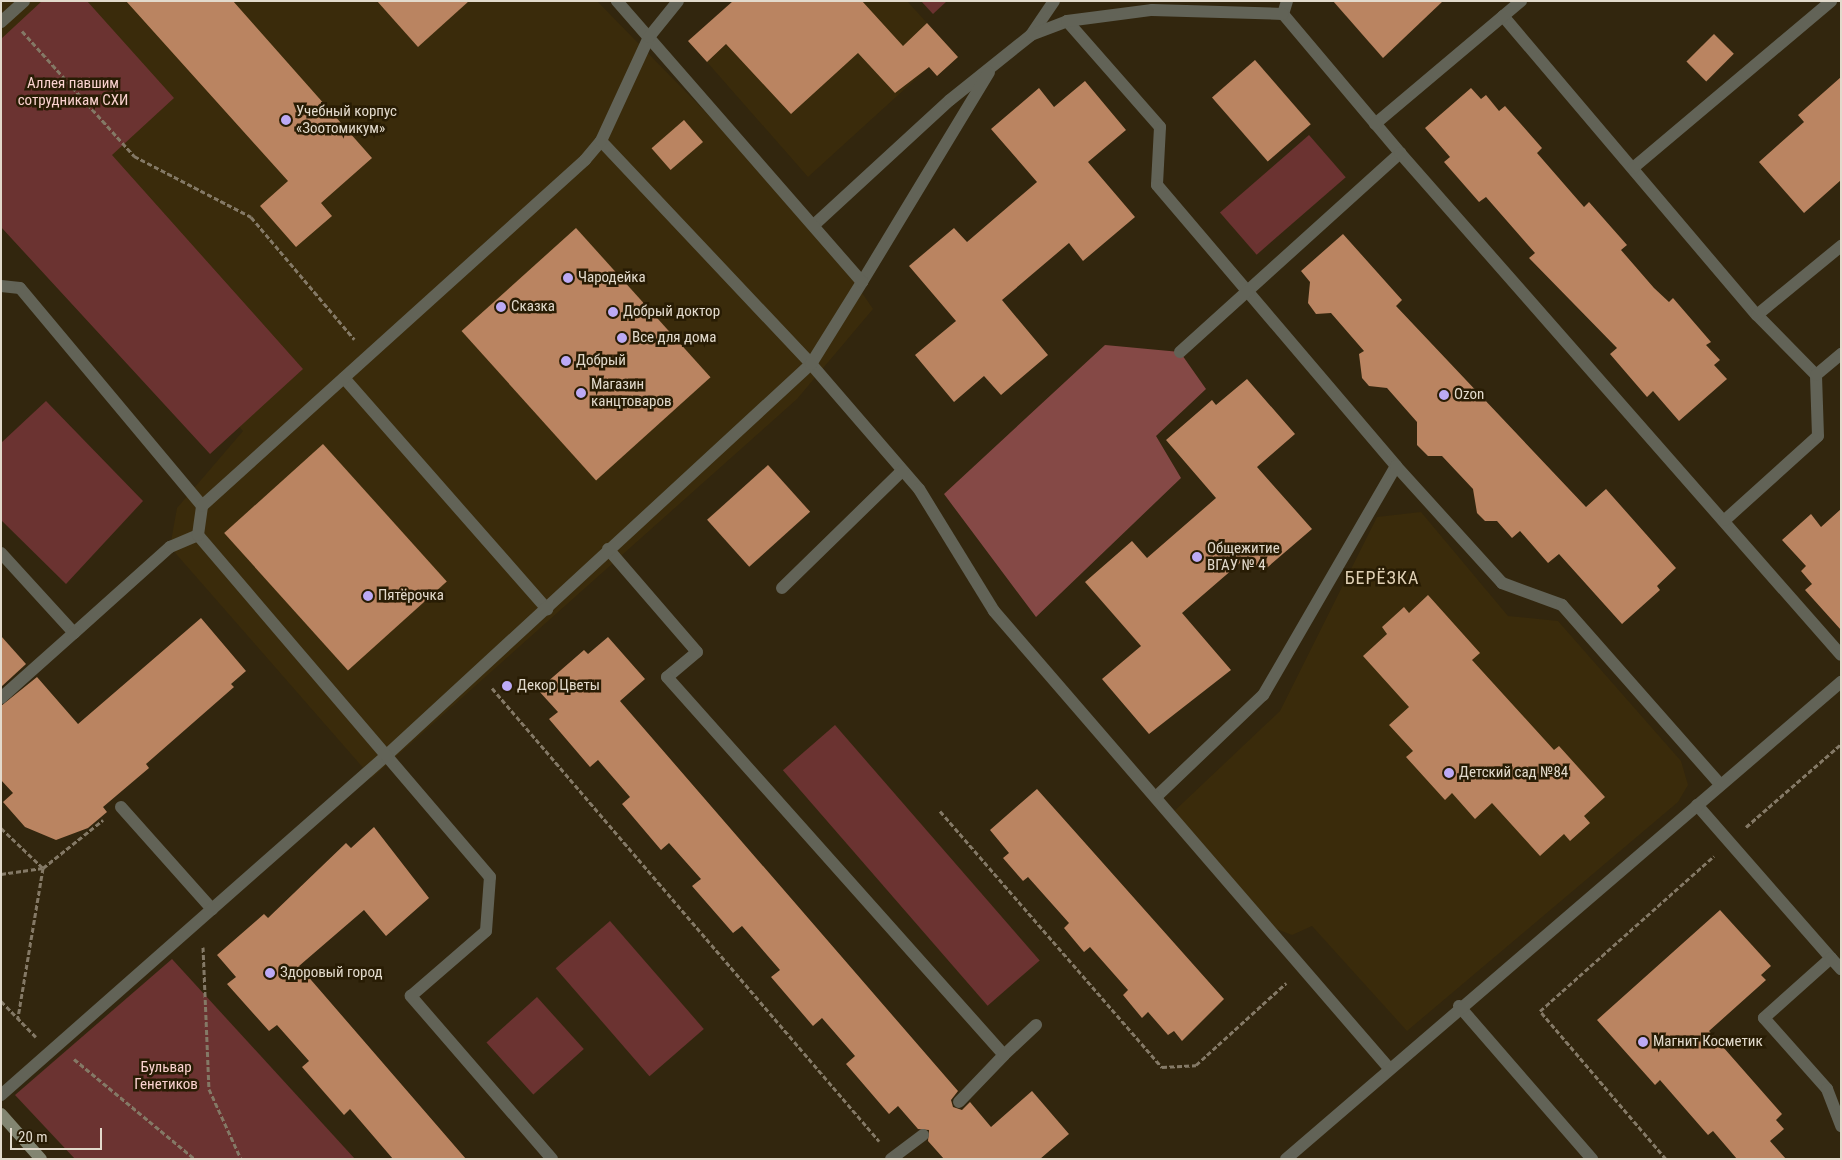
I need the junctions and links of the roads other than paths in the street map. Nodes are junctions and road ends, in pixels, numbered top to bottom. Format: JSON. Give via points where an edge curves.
{"nodes":[{"id":1,"x":24,"y":1,"type":"edge"},
{"id":2,"x":617,"y":1,"type":"edge"},
{"id":3,"x":678,"y":1,"type":"edge"},
{"id":4,"x":1054,"y":1,"type":"edge"},
{"id":5,"x":1287,"y":1,"type":"edge"},
{"id":6,"x":1521,"y":1,"type":"edge"},
{"id":7,"x":1831,"y":1,"type":"edge"},
{"id":8,"x":1283,"y":14,"type":"junction"},
{"id":9,"x":1503,"y":16,"type":"junction"},
{"id":10,"x":4,"y":19,"type":"edge"},
{"id":11,"x":1067,"y":21,"type":"junction"},
{"id":12,"x":1031,"y":35,"type":"junction"},
{"id":13,"x":649,"y":37,"type":"junction"},
{"id":14,"x":994,"y":64,"type":"junction"},
{"id":15,"x":1375,"y":124,"type":"junction"},
{"id":16,"x":601,"y":141,"type":"junction"},
{"id":17,"x":1400,"y":153,"type":"junction"},
{"id":18,"x":1633,"y":168,"type":"junction"},
{"id":19,"x":815,"y":224,"type":"junction"},
{"id":20,"x":1841,"y":246,"type":"edge"},
{"id":21,"x":862,"y":282,"type":"junction"},
{"id":22,"x":1,"y":286,"type":"edge"},
{"id":23,"x":1246,"y":290,"type":"junction"},
{"id":24,"x":1757,"y":315,"type":"junction"},
{"id":25,"x":1180,"y":352,"type":"dead end"},
{"id":26,"x":1841,"y":354,"type":"edge"},
{"id":27,"x":811,"y":364,"type":"junction"},
{"id":28,"x":1816,"y":375,"type":"junction"},
{"id":29,"x":344,"y":378,"type":"junction"},
{"id":30,"x":1396,"y":466,"type":"junction"},
{"id":31,"x":902,"y":471,"type":"junction"},
{"id":32,"x":202,"y":506,"type":"junction"},
{"id":33,"x":1725,"y":520,"type":"junction"},
{"id":34,"x":198,"y":535,"type":"junction"},
{"id":35,"x":608,"y":549,"type":"junction"},
{"id":36,"x":1,"y":553,"type":"edge"},
{"id":37,"x":782,"y":588,"type":"dead end"},
{"id":38,"x":547,"y":609,"type":"junction"},
{"id":39,"x":74,"y":633,"type":"junction"},
{"id":40,"x":1841,"y":654,"type":"edge"},
{"id":41,"x":1841,"y":682,"type":"edge"},
{"id":42,"x":1,"y":698,"type":"edge"},
{"id":43,"x":388,"y":754,"type":"junction"},
{"id":44,"x":1720,"y":784,"type":"junction"},
{"id":45,"x":1156,"y":797,"type":"junction"},
{"id":46,"x":1696,"y":805,"type":"junction"},
{"id":47,"x":121,"y":807,"type":"road end"},
{"id":48,"x":212,"y":909,"type":"junction"},
{"id":49,"x":1831,"y":958,"type":"junction"},
{"id":50,"x":1841,"y":969,"type":"edge"},
{"id":51,"x":1459,"y":1006,"type":"junction"},
{"id":52,"x":1036,"y":1025,"type":"dead end"},
{"id":53,"x":1004,"y":1055,"type":"junction"},
{"id":54,"x":1388,"y":1067,"type":"junction"},
{"id":55,"x":1,"y":1095,"type":"edge"},
{"id":56,"x":959,"y":1102,"type":"dead end"},
{"id":57,"x":1,"y":1114,"type":"edge"},
{"id":58,"x":1841,"y":1126,"type":"edge"},
{"id":59,"x":923,"y":1135,"type":"dead end"},
{"id":60,"x":892,"y":1158,"type":"edge"},
{"id":61,"x":41,"y":1159,"type":"edge"},
{"id":62,"x":552,"y":1159,"type":"edge"},
{"id":63,"x":1286,"y":1159,"type":"edge"},
{"id":64,"x":1592,"y":1159,"type":"edge"}],
"edges":[{"from":1,"to":10,"type":"lane"},
{"from":2,"to":13,"type":"lane"},
{"from":3,"to":13,"type":"lane"},
{"from":4,"to":12,"type":"lane"},
{"from":5,"to":8,"type":"lane"},
{"from":6,"to":9,"type":"lane"},
{"from":7,"to":18,"type":"lane"},
{"from":8,"to":11,"type":"lane","via":[[1152,10]]},
{"from":8,"to":15,"type":"lane"},
{"from":9,"to":15,"type":"lane"},
{"from":9,"to":18,"type":"lane"},
{"from":11,"to":12,"type":"lane"},
{"from":11,"to":23,"type":"lane","via":[[1160,127],[1157,185]]},
{"from":12,"to":14,"type":"lane"},
{"from":13,"to":16,"type":"lane"},
{"from":13,"to":19,"type":"lane"},
{"from":14,"to":19,"type":"lane"},
{"from":14,"to":21,"type":"lane"},
{"from":15,"to":17,"type":"lane"},
{"from":16,"to":27,"type":"lane"},
{"from":16,"to":29,"type":"lane"},
{"from":17,"to":23,"type":"lane"},
{"from":17,"to":33,"type":"lane"},
{"from":18,"to":24,"type":"lane"},
{"from":19,"to":21,"type":"lane"},
{"from":20,"to":24,"type":"lane"},
{"from":21,"to":27,"type":"lane"},
{"from":22,"to":32,"type":"lane","via":[[20,288]]},
{"from":23,"to":25,"type":"lane"},
{"from":23,"to":30,"type":"lane"},
{"from":24,"to":28,"type":"lane"},
{"from":26,"to":28,"type":"lane"},
{"from":27,"to":31,"type":"lane"},
{"from":27,"to":35,"type":"lane"},
{"from":28,"to":33,"type":"lane","via":[[1818,436]]},
{"from":29,"to":32,"type":"lane"},
{"from":29,"to":38,"type":"lane"},
{"from":30,"to":44,"type":"lane","via":[[1502,583],[1562,605]]},
{"from":30,"to":45,"type":"lane","via":[[1263,695]]},
{"from":31,"to":37,"type":"lane"},
{"from":31,"to":45,"type":"lane","via":[[919,490],[994,612]]},
{"from":32,"to":34,"type":"lane"},
{"from":33,"to":40,"type":"lane"},
{"from":34,"to":39,"type":"lane","via":[[170,548]]},
{"from":34,"to":43,"type":"lane"},
{"from":35,"to":38,"type":"lane"},
{"from":35,"to":53,"type":"lane","via":[[698,652],[667,677]]},
{"from":36,"to":39,"type":"lane"},
{"from":38,"to":43,"type":"lane"},
{"from":39,"to":42,"type":"lane"},
{"from":41,"to":44,"type":"lane"},
{"from":43,"to":48,"type":"lane"},
{"from":43,"to":62,"type":"lane","via":[[490,877],[486,931],[411,996]]},
{"from":44,"to":46,"type":"lane"},
{"from":45,"to":54,"type":"lane"},
{"from":46,"to":49,"type":"lane"},
{"from":46,"to":51,"type":"lane"},
{"from":47,"to":48,"type":"lane"},
{"from":48,"to":55,"type":"lane","via":[[48,1050]]},
{"from":49,"to":50,"type":"lane"},
{"from":49,"to":58,"type":"lane","via":[[1764,1018],[1827,1090]]},
{"from":51,"to":54,"type":"lane"},
{"from":51,"to":64,"type":"lane"},
{"from":52,"to":53,"type":"lane"},
{"from":53,"to":56,"type":"lane"},
{"from":54,"to":63,"type":"lane"},
{"from":57,"to":61,"type":"main road"},
{"from":59,"to":60,"type":"lane"}]}
